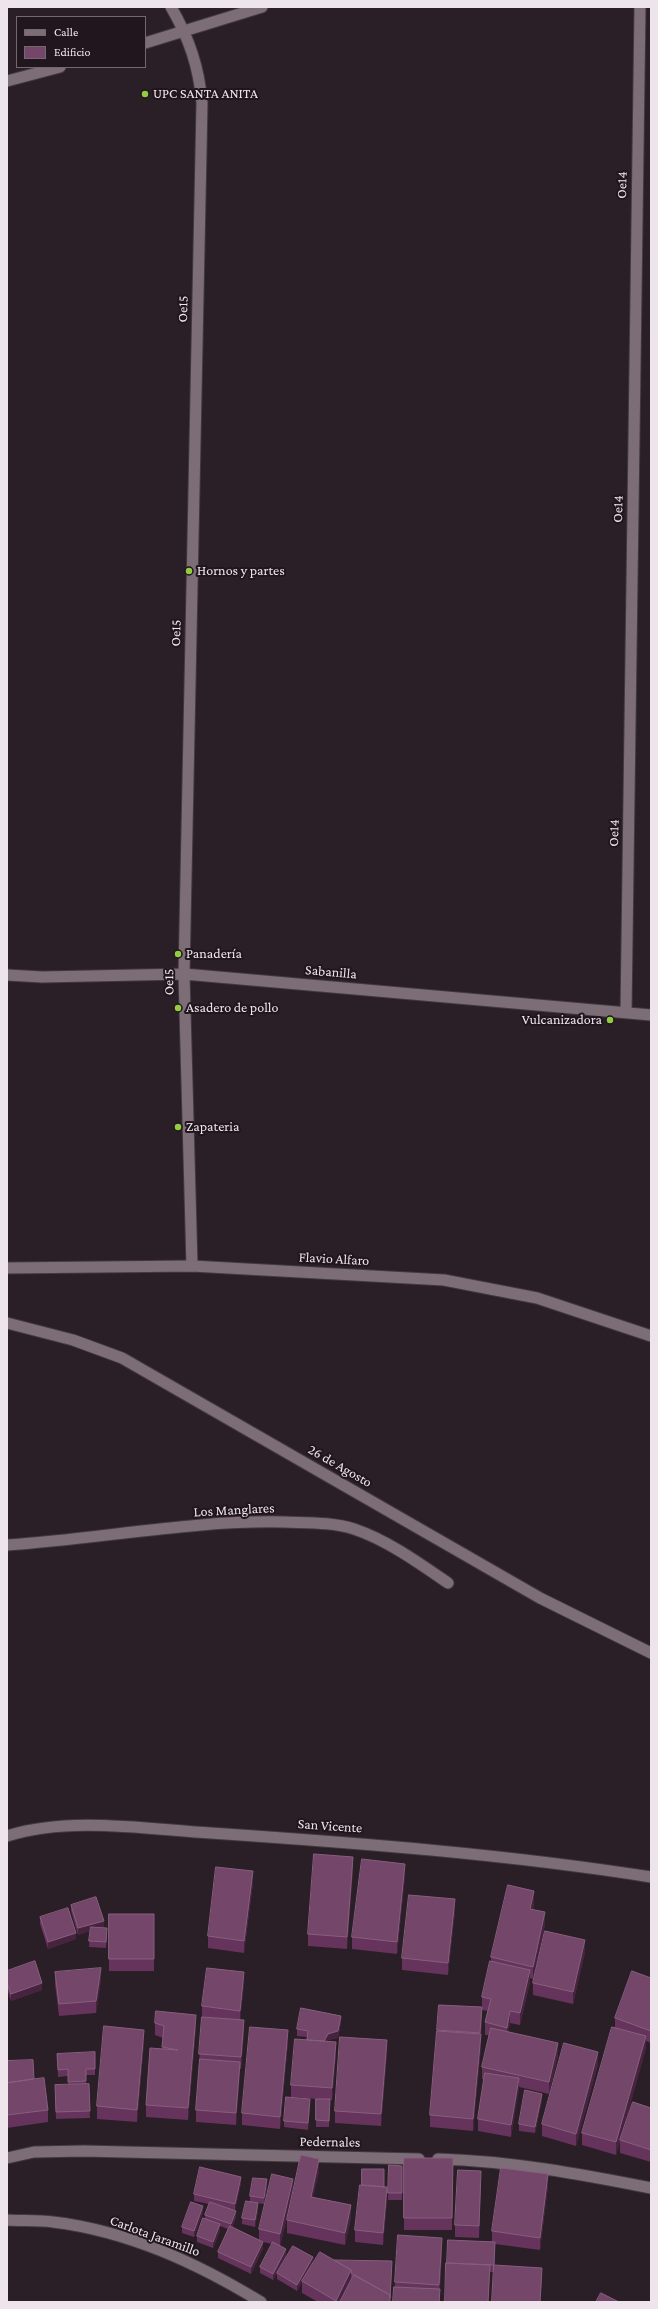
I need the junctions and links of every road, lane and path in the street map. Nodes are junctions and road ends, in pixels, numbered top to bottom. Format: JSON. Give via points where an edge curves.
{"nodes":[{"id":1,"x":171,"y":7,"type":"edge"},
{"id":2,"x":262,"y":7,"type":"edge"},
{"id":3,"x":640,"y":7,"type":"edge"},
{"id":4,"x":185,"y":31,"type":"junction"},
{"id":5,"x":146,"y":43,"type":"edge"},
{"id":6,"x":56,"y":68,"type":"edge"},
{"id":7,"x":7,"y":81,"type":"edge"},
{"id":8,"x":184,"y":974,"type":"junction"},
{"id":9,"x":7,"y":975,"type":"edge"},
{"id":10,"x":626,"y":1012,"type":"junction"},
{"id":11,"x":651,"y":1015,"type":"edge"},
{"id":12,"x":192,"y":1266,"type":"junction"},
{"id":13,"x":7,"y":1268,"type":"edge"},
{"id":14,"x":7,"y":1323,"type":"edge"},
{"id":15,"x":651,"y":1336,"type":"edge"},
{"id":16,"x":7,"y":1545,"type":"edge"},
{"id":17,"x":448,"y":1583,"type":"dead end"},
{"id":18,"x":651,"y":1653,"type":"edge"},
{"id":19,"x":7,"y":1836,"type":"edge"},
{"id":20,"x":651,"y":1877,"type":"edge"},
{"id":21,"x":7,"y":2158,"type":"edge"},
{"id":22,"x":651,"y":2188,"type":"edge"},
{"id":23,"x":7,"y":2220,"type":"edge"},
{"id":24,"x":261,"y":2302,"type":"edge"}],
"edges":[{"from":1,"to":4,"type":"street","name":"Oe15"},
{"from":2,"to":4,"type":"street"},
{"from":3,"to":10,"type":"street","name":"Oe14"},
{"from":4,"to":5,"type":"street"},
{"from":4,"to":8,"type":"street","name":"Oe15","via":[[200,78],[202,103]]},
{"from":6,"to":7,"type":"street"},
{"from":8,"to":9,"type":"street","name":"Sabanilla"},
{"from":8,"to":10,"type":"street","name":"Sabanilla"},
{"from":8,"to":12,"type":"street","name":"Oe15"},
{"from":10,"to":11,"type":"street","name":"Sabanilla"},
{"from":12,"to":13,"type":"street","name":"Flavio Alfaro"},
{"from":12,"to":15,"type":"street","name":"Flavio Alfaro","via":[[444,1280],[537,1298]]},
{"from":14,"to":18,"type":"street","name":"26 de Agosto","via":[[73,1340],[122,1358],[540,1598]]},
{"from":16,"to":17,"type":"street","name":"Los Manglares","via":[[247,1522],[316,1523],[352,1528],[371,1536]]},
{"from":19,"to":20,"type":"street","name":"San Vicente","via":[[36,1829],[83,1825],[344,1842],[476,1854]]},
{"from":21,"to":22,"type":"street","name":"Pedernales","via":[[34,2152],[84,2151],[470,2160],[541,2167]]},
{"from":23,"to":24,"type":"street","name":"Carlota Jaramillo","via":[[52,2222],[113,2234],[178,2258],[230,2283]]}]}
